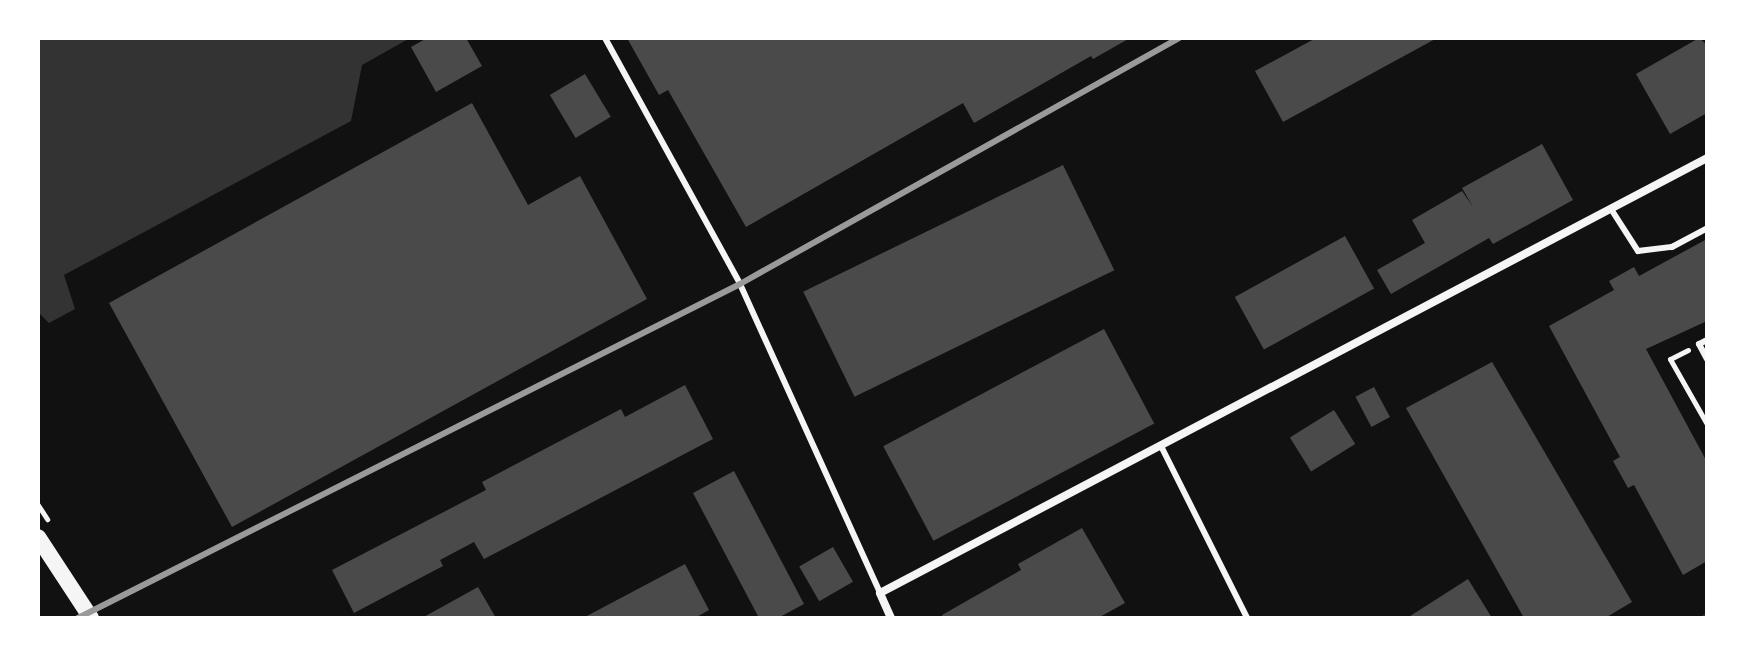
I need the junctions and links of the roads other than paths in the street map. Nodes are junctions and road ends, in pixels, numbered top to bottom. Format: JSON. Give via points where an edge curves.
{"nodes":[{"id":1,"x":605,"y":38,"type":"edge"},
{"id":2,"x":1707,"y":158,"type":"edge"},
{"id":3,"x":1611,"y":209,"type":"junction"},
{"id":4,"x":1707,"y":228,"type":"edge"},
{"id":5,"x":1707,"y":340,"type":"edge"},
{"id":6,"x":1707,"y":359,"type":"edge"},
{"id":7,"x":1161,"y":446,"type":"junction"},
{"id":8,"x":38,"y":537,"type":"edge"},
{"id":9,"x":880,"y":593,"type":"junction"},
{"id":10,"x":91,"y":618,"type":"edge"},
{"id":11,"x":891,"y":618,"type":"edge"},
{"id":12,"x":1247,"y":618,"type":"edge"}],
"edges":[{"from":1,"to":9,"type":"lane","via":[[740,284]]},
{"from":2,"to":3,"type":"street"},
{"from":3,"to":4,"type":"lane","via":[[1638,251],[1672,247]]},
{"from":3,"to":7,"type":"street"},
{"from":5,"to":6,"type":"lane","via":[[1699,344]]},
{"from":7,"to":9,"type":"street"},
{"from":7,"to":12,"type":"lane"},
{"from":8,"to":10,"type":"main road"},
{"from":9,"to":11,"type":"street"}]}
